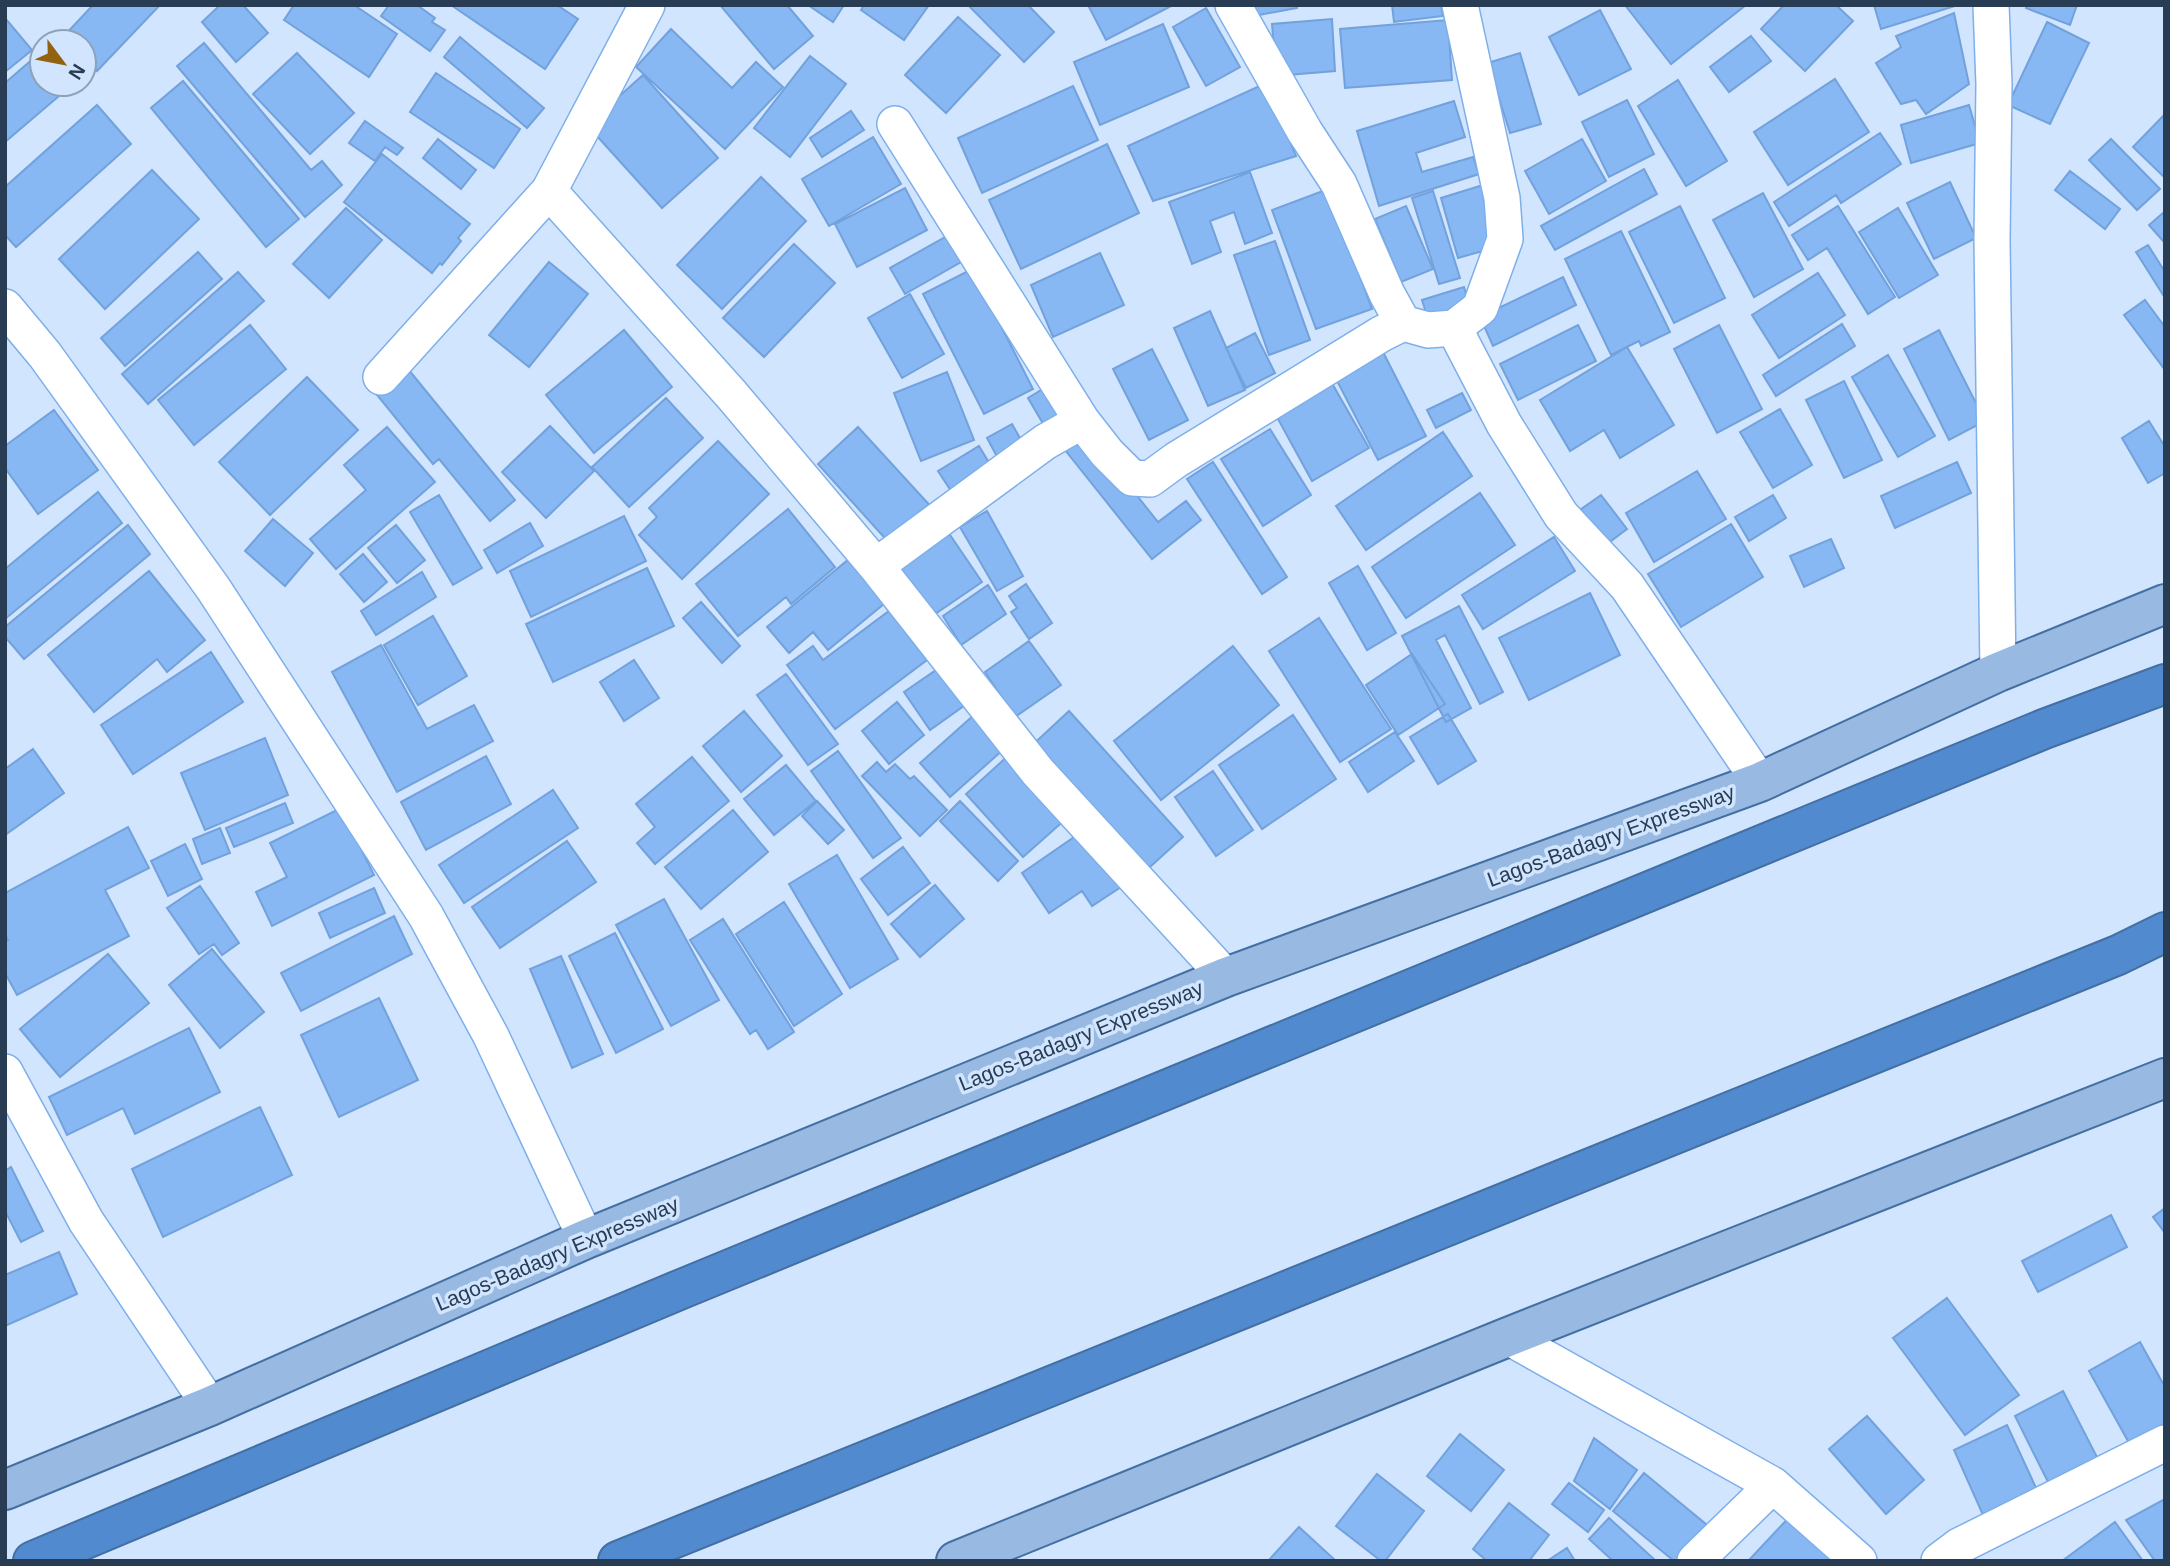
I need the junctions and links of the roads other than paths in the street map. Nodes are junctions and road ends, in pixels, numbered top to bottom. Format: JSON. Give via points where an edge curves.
{"nodes":[{"id":1,"x":647,"y":5,"type":"edge"},
{"id":2,"x":1233,"y":5,"type":"edge"},
{"id":3,"x":1460,"y":5,"type":"edge"},
{"id":4,"x":1992,"y":5,"type":"edge"},
{"id":5,"x":895,"y":124,"type":"dead end"},
{"id":6,"x":549,"y":191,"type":"junction"},
{"id":7,"x":5,"y":307,"type":"edge"},
{"id":8,"x":1404,"y":323,"type":"junction"},
{"id":9,"x":1454,"y":328,"type":"junction"},
{"id":10,"x":381,"y":377,"type":"dead end"},
{"id":11,"x":1082,"y":421,"type":"junction"},
{"id":12,"x":876,"y":566,"type":"junction"},
{"id":13,"x":2165,"y":604,"type":"edge"},
{"id":14,"x":1998,"y":672,"type":"junction"},
{"id":15,"x":2165,"y":684,"type":"edge"},
{"id":16,"x":1760,"y":782,"type":"junction"},
{"id":17,"x":2165,"y":932,"type":"edge"},
{"id":18,"x":1226,"y":977,"type":"junction"},
{"id":19,"x":5,"y":1072,"type":"edge"},
{"id":20,"x":2165,"y":1078,"type":"edge"},
{"id":21,"x":586,"y":1239,"type":"junction"},
{"id":22,"x":1508,"y":1337,"type":"junction"},
{"id":23,"x":210,"y":1406,"type":"junction"},
{"id":24,"x":2165,"y":1443,"type":"edge"},
{"id":25,"x":1773,"y":1485,"type":"junction"},
{"id":26,"x":5,"y":1490,"type":"edge"},
{"id":27,"x":33,"y":1561,"type":"edge"},
{"id":28,"x":618,"y":1561,"type":"edge"},
{"id":29,"x":956,"y":1561,"type":"edge"},
{"id":30,"x":1695,"y":1561,"type":"edge"},
{"id":31,"x":1859,"y":1561,"type":"edge"},
{"id":32,"x":1939,"y":1561,"type":"edge"}],
"edges":[{"from":1,"to":6,"type":"street"},
{"from":2,"to":8,"type":"street","via":[[1339,184]]},
{"from":3,"to":9,"type":"street","via":[[1502,198],[1505,239],[1480,308]]},
{"from":4,"to":14,"type":"street"},
{"from":5,"to":11,"type":"street"},
{"from":6,"to":10,"type":"street"},
{"from":6,"to":12,"type":"street","via":[[731,394]]},
{"from":7,"to":21,"type":"street","via":[[214,588],[426,916],[491,1036]]},
{"from":8,"to":9,"type":"street","via":[[1428,330]]},
{"from":8,"to":11,"type":"street","via":[[1150,478],[1132,478]]},
{"from":9,"to":16,"type":"street","via":[[1504,424],[1561,515],[1627,586]]},
{"from":11,"to":12,"type":"street","via":[[1045,442]]},
{"from":12,"to":18,"type":"street","via":[[1038,772]]},
{"from":13,"to":14,"type":"main road","name":"Lagos-Badagry Expressway"},
{"from":14,"to":16,"type":"main road","name":"Lagos-Badagry Expressway"},
{"from":15,"to":27,"type":"highway","via":[[2044,729],[748,1261]]},
{"from":16,"to":18,"type":"main road","name":"Lagos-Badagry Expressway"},
{"from":17,"to":28,"type":"highway","via":[[2118,955]]},
{"from":18,"to":21,"type":"main road","name":"Lagos-Badagry Expressway"},
{"from":19,"to":23,"type":"street","via":[[86,1220]]},
{"from":20,"to":22,"type":"main road"},
{"from":21,"to":23,"type":"main road","name":"Lagos-Badagry Expressway"},
{"from":22,"to":25,"type":"street"},
{"from":22,"to":29,"type":"main road"},
{"from":23,"to":26,"type":"main road","name":"Lagos-Badagry Expressway"},
{"from":24,"to":32,"type":"street","via":[[1959,1546]]},
{"from":25,"to":30,"type":"street"},
{"from":25,"to":31,"type":"street"}]}
